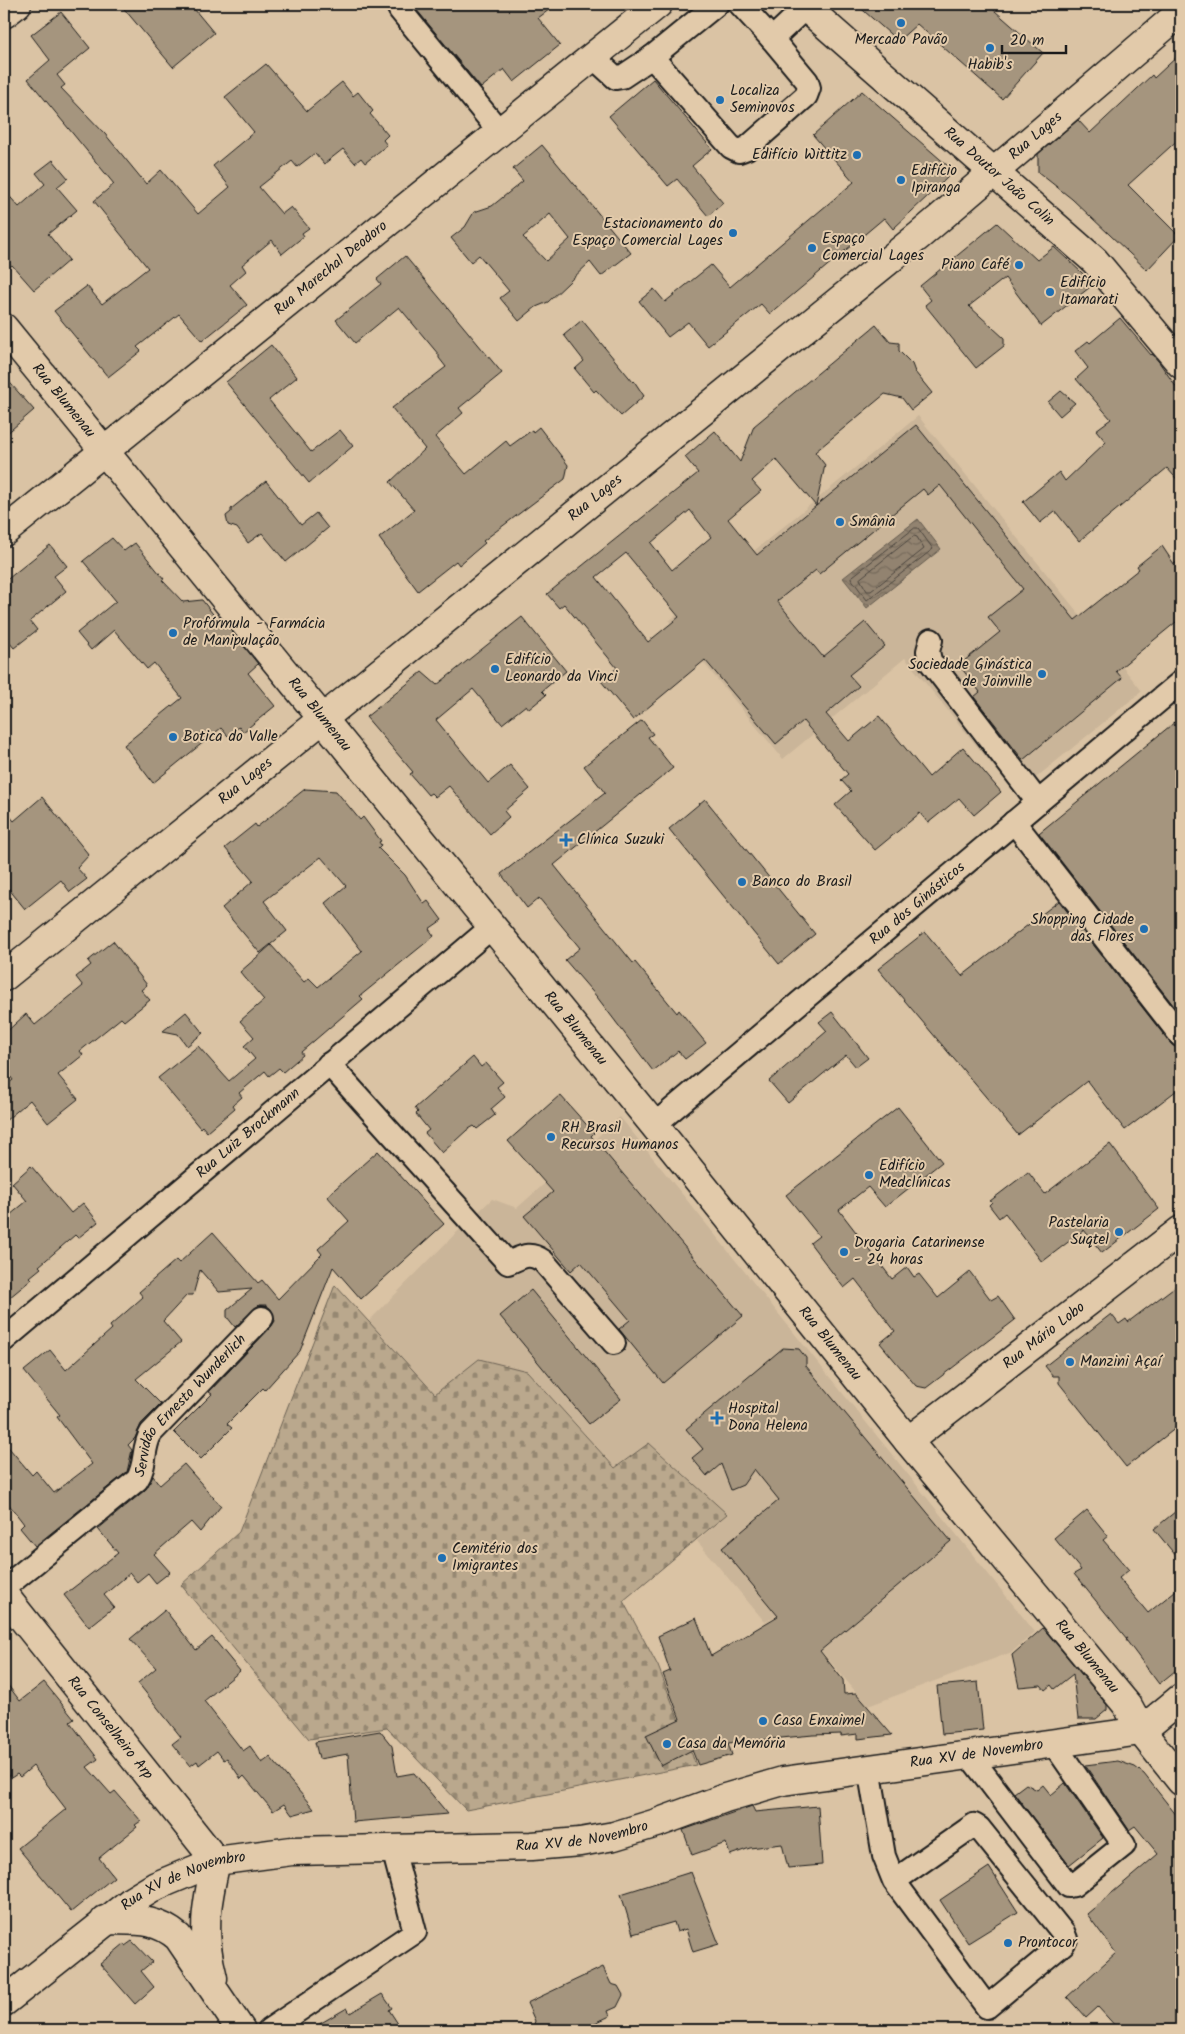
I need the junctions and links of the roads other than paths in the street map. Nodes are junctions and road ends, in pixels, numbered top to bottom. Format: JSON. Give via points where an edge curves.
{"nodes":[{"id":1,"x":17,"y":4,"type":"edge"},
{"id":2,"x":397,"y":4,"type":"edge"},
{"id":3,"x":658,"y":4,"type":"edge"},
{"id":4,"x":717,"y":4,"type":"edge"},
{"id":5,"x":740,"y":4,"type":"edge"},
{"id":6,"x":804,"y":6,"type":"edge"},
{"id":7,"x":1181,"y":12,"type":"edge"},
{"id":8,"x":4,"y":14,"type":"edge"},
{"id":9,"x":772,"y":38,"type":"junction"},
{"id":10,"x":593,"y":57,"type":"junction"},
{"id":11,"x":652,"y":57,"type":"junction"},
{"id":12,"x":500,"y":132,"type":"junction"},
{"id":13,"x":994,"y":171,"type":"junction"},
{"id":14,"x":4,"y":328,"type":"edge"},
{"id":15,"x":1181,"y":364,"type":"edge"},
{"id":16,"x":104,"y":451,"type":"junction"},
{"id":17,"x":4,"y":532,"type":"edge"},
{"id":18,"x":931,"y":640,"type":"dead end"},
{"id":19,"x":1181,"y":682,"type":"edge"},
{"id":20,"x":322,"y":719,"type":"junction"},
{"id":21,"x":1038,"y":802,"type":"junction"},
{"id":22,"x":1014,"y":822,"type":"junction"},
{"id":23,"x":492,"y":927,"type":"junction"},
{"id":24,"x":4,"y":977,"type":"edge"},
{"id":25,"x":1181,"y":1036,"type":"edge"},
{"id":26,"x":329,"y":1064,"type":"junction"},
{"id":27,"x":654,"y":1125,"type":"junction"},
{"id":28,"x":1181,"y":1230,"type":"edge"},
{"id":29,"x":262,"y":1318,"type":"dead end"},
{"id":30,"x":4,"y":1340,"type":"edge"},
{"id":31,"x":614,"y":1343,"type":"dead end"},
{"id":32,"x":908,"y":1441,"type":"junction"},
{"id":33,"x":4,"y":1588,"type":"edge"},
{"id":34,"x":4,"y":1595,"type":"edge"},
{"id":35,"x":1181,"y":1698,"type":"edge"},
{"id":36,"x":1141,"y":1731,"type":"junction"},
{"id":37,"x":1054,"y":1744,"type":"junction"},
{"id":38,"x":970,"y":1756,"type":"junction"},
{"id":39,"x":868,"y":1768,"type":"junction"},
{"id":40,"x":1181,"y":1781,"type":"edge"},
{"id":41,"x":393,"y":1849,"type":"junction"},
{"id":42,"x":216,"y":1861,"type":"junction"},
{"id":43,"x":894,"y":1881,"type":"junction"},
{"id":44,"x":106,"y":1920,"type":"junction"},
{"id":45,"x":217,"y":1993,"type":"junction"},
{"id":46,"x":4,"y":2002,"type":"edge"},
{"id":47,"x":241,"y":2030,"type":"edge"},
{"id":48,"x":269,"y":2030,"type":"edge"}],
"edges":[{"from":1,"to":8,"type":"main road"},
{"from":2,"to":12,"type":"street"},
{"from":3,"to":10,"type":"main road","name":"Rua Marechal Deodoro"},
{"from":4,"to":11,"type":"street"},
{"from":5,"to":9,"type":"street"},
{"from":6,"to":9,"type":"street"},
{"from":6,"to":13,"type":"main road","name":"Rua Doutor João Colin"},
{"from":7,"to":13,"type":"main road","name":"Rua Lages"},
{"from":9,"to":11,"type":"street","via":[[807,81],[809,88],[806,96],[747,148],[739,151],[731,147]]},
{"from":10,"to":11,"type":"street","via":[[616,78]]},
{"from":10,"to":12,"type":"main road","name":"Rua Marechal Deodoro"},
{"from":12,"to":16,"type":"main road","name":"Rua Marechal Deodoro"},
{"from":13,"to":15,"type":"main road","name":"Rua Doutor João Colin","via":[[1095,262]]},
{"from":13,"to":20,"type":"main road","name":"Rua Lages","via":[[920,235]]},
{"from":14,"to":16,"type":"main road","name":"Rua Blumenau"},
{"from":16,"to":17,"type":"main road","name":"Rua Marechal Deodoro"},
{"from":16,"to":20,"type":"main road","name":"Rua Blumenau"},
{"from":18,"to":21,"type":"street","via":[[930,661]]},
{"from":19,"to":21,"type":"street","name":"Rua dos Ginásticos"},
{"from":20,"to":23,"type":"main road","name":"Rua Blumenau"},
{"from":20,"to":24,"type":"main road","name":"Rua Lages"},
{"from":21,"to":22,"type":"street","name":"Rua dos Ginásticos"},
{"from":22,"to":25,"type":"street"},
{"from":22,"to":27,"type":"street","name":"Rua dos Ginásticos"},
{"from":23,"to":26,"type":"street","name":"Rua Luiz Brockmann"},
{"from":23,"to":27,"type":"main road","name":"Rua Blumenau"},
{"from":26,"to":30,"type":"street","name":"Rua Luiz Brockmann"},
{"from":26,"to":31,"type":"street","via":[[508,1263],[526,1255],[534,1255],[543,1261]]},
{"from":27,"to":32,"type":"main road","name":"Rua Blumenau"},
{"from":28,"to":32,"type":"main road","name":"Rua Mário Lobo"},
{"from":29,"to":33,"type":"street","name":"Servidão Ernesto Wunderlich","via":[[151,1433],[146,1441],[144,1466],[137,1480]]},
{"from":32,"to":36,"type":"main road","name":"Rua Blumenau","via":[[1127,1705]]},
{"from":34,"to":42,"type":"main road","name":"Rua Conselheiro Arp"},
{"from":35,"to":36,"type":"main road"},
{"from":36,"to":37,"type":"main road","name":"Rua XV de Novembro"},
{"from":36,"to":40,"type":"main road","name":"Rua Blumenau"},
{"from":37,"to":38,"type":"main road","name":"Rua XV de Novembro"},
{"from":37,"to":38,"type":"street","via":[[1124,1845],[1069,1886]]},
{"from":38,"to":39,"type":"main road","name":"Rua XV de Novembro"},
{"from":39,"to":41,"type":"main road","name":"Rua XV de Novembro","via":[[783,1781],[614,1836],[580,1842]]},
{"from":39,"to":43,"type":"street","via":[[884,1856]]},
{"from":41,"to":42,"type":"main road","name":"Rua XV de Novembro","via":[[292,1851]]},
{"from":41,"to":48,"type":"street","via":[[414,1932]]},
{"from":42,"to":44,"type":"main road","name":"Rua XV de Novembro","via":[[156,1886]]},
{"from":42,"to":45,"type":"main road","via":[[204,1930],[206,1954]]},
{"from":43,"to":43,"type":"street","via":[[987,2007],[1066,1939],[1043,1904],[980,1828],[974,1825]]},
{"from":44,"to":45,"type":"main road","via":[[151,1922],[165,1926],[178,1937]]},
{"from":44,"to":46,"type":"main road","name":"Rua XV de Novembro"},
{"from":45,"to":47,"type":"main road"}]}
